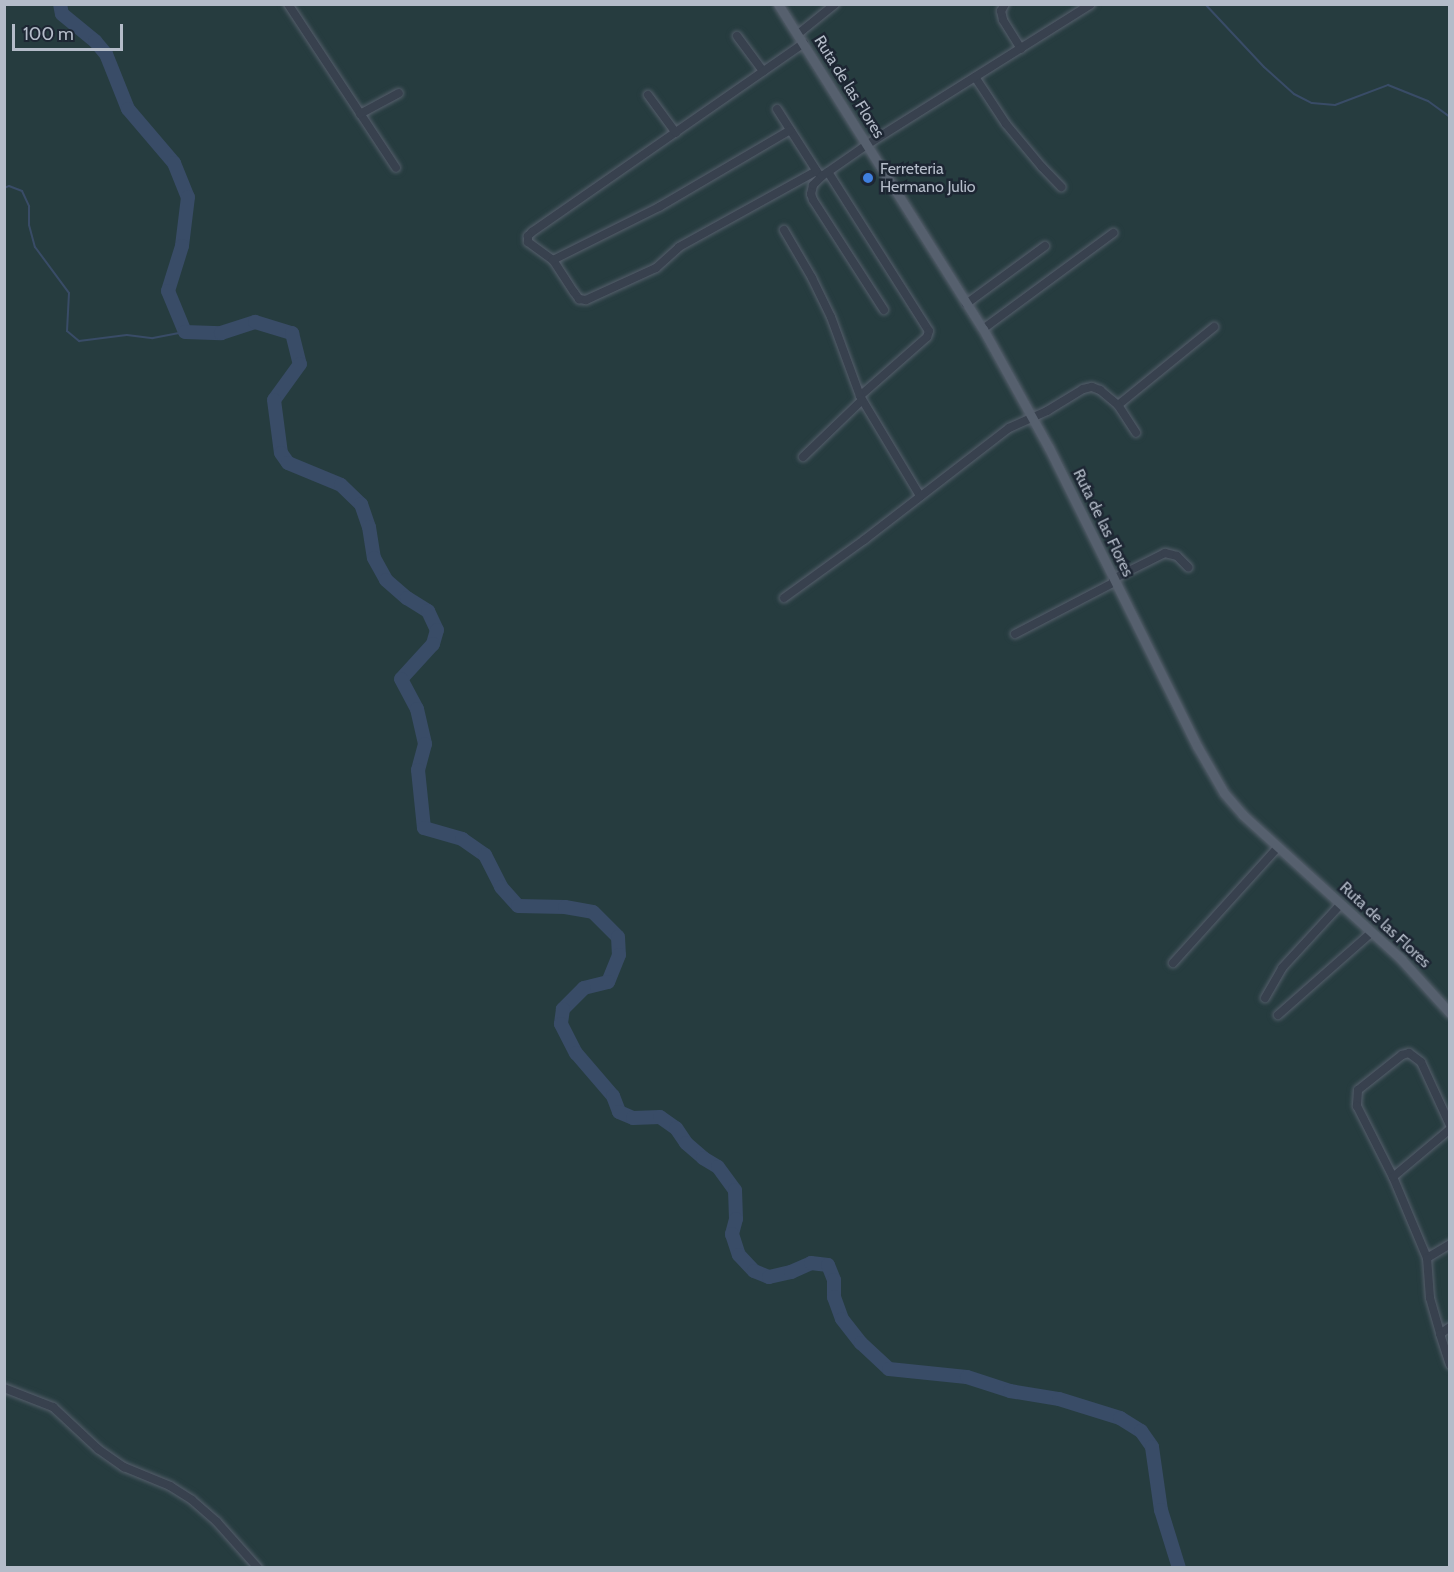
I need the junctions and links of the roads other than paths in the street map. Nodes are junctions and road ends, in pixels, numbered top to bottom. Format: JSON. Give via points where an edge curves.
{"nodes":[{"id":1,"x":778,"y":4,"type":"edge"},
{"id":2,"x":835,"y":4,"type":"edge"},
{"id":3,"x":1005,"y":4,"type":"edge"},
{"id":4,"x":1091,"y":4,"type":"edge"},
{"id":5,"x":289,"y":5,"type":"edge"},
{"id":6,"x":798,"y":34,"type":"junction"},
{"id":7,"x":737,"y":36,"type":"dead end"},
{"id":8,"x":804,"y":43,"type":"junction"},
{"id":9,"x":1021,"y":49,"type":"junction"},
{"id":10,"x":763,"y":71,"type":"junction"},
{"id":11,"x":975,"y":77,"type":"junction"},
{"id":12,"x":399,"y":93,"type":"dead end"},
{"id":13,"x":648,"y":94,"type":"dead end"},
{"id":14,"x":777,"y":109,"type":"dead end"},
{"id":15,"x":360,"y":114,"type":"junction"},
{"id":16,"x":790,"y":130,"type":"junction"},
{"id":17,"x":676,"y":133,"type":"junction"},
{"id":18,"x":868,"y":144,"type":"junction"},
{"id":19,"x":396,"y":168,"type":"dead end"},
{"id":20,"x":822,"y":173,"type":"junction"},
{"id":21,"x":1061,"y":187,"type":"dead end"},
{"id":22,"x":784,"y":230,"type":"dead end"},
{"id":23,"x":1113,"y":233,"type":"dead end"},
{"id":24,"x":1045,"y":246,"type":"dead end"},
{"id":25,"x":553,"y":260,"type":"junction"},
{"id":26,"x":966,"y":304,"type":"junction"},
{"id":27,"x":884,"y":310,"type":"dead end"},
{"id":28,"x":1214,"y":327,"type":"dead end"},
{"id":29,"x":982,"y":330,"type":"junction"},
{"id":30,"x":861,"y":398,"type":"junction"},
{"id":31,"x":1118,"y":405,"type":"junction"},
{"id":32,"x":1032,"y":418,"type":"junction"},
{"id":33,"x":1136,"y":433,"type":"dead end"},
{"id":34,"x":803,"y":457,"type":"dead end"},
{"id":35,"x":920,"y":496,"type":"junction"},
{"id":36,"x":1188,"y":567,"type":"dead end"},
{"id":37,"x":1114,"y":581,"type":"junction"},
{"id":38,"x":784,"y":597,"type":"dead end"},
{"id":39,"x":1015,"y":634,"type":"dead end"},
{"id":40,"x":1278,"y":847,"type":"junction"},
{"id":41,"x":1340,"y":905,"type":"junction"},
{"id":42,"x":1372,"y":932,"type":"junction"},
{"id":43,"x":1173,"y":963,"type":"dead end"},
{"id":44,"x":1265,"y":998,"type":"dead end"},
{"id":45,"x":1449,"y":1013,"type":"edge"},
{"id":46,"x":1278,"y":1015,"type":"dead end"},
{"id":47,"x":1449,"y":1127,"type":"edge"},
{"id":48,"x":1393,"y":1177,"type":"junction"},
{"id":49,"x":1449,"y":1244,"type":"edge"},
{"id":50,"x":1427,"y":1258,"type":"junction"},
{"id":51,"x":1449,"y":1327,"type":"edge"},
{"id":52,"x":1440,"y":1334,"type":"junction"},
{"id":53,"x":1449,"y":1365,"type":"edge"},
{"id":54,"x":4,"y":1388,"type":"edge"},
{"id":55,"x":258,"y":1568,"type":"edge"}],
"edges":[{"from":1,"to":6,"type":"main road","name":"Ruta de las Flores"},
{"from":2,"to":6,"type":"street"},
{"from":3,"to":9,"type":"street","via":[[1000,11],[1003,21]]},
{"from":4,"to":9,"type":"street"},
{"from":5,"to":15,"type":"street"},
{"from":6,"to":8,"type":"main road","name":"Ruta de las Flores"},
{"from":7,"to":10,"type":"street"},
{"from":8,"to":10,"type":"street"},
{"from":8,"to":18,"type":"main road","name":"Ruta de las Flores"},
{"from":9,"to":11,"type":"street"},
{"from":10,"to":17,"type":"street"},
{"from":11,"to":18,"type":"street"},
{"from":11,"to":21,"type":"street","via":[[1018,138]]},
{"from":12,"to":15,"type":"street"},
{"from":13,"to":17,"type":"street"},
{"from":14,"to":16,"type":"street"},
{"from":15,"to":19,"type":"street"},
{"from":16,"to":20,"type":"street"},
{"from":16,"to":25,"type":"street","via":[[659,207]]},
{"from":17,"to":25,"type":"street","via":[[528,236],[528,242]]},
{"from":18,"to":20,"type":"street"},
{"from":18,"to":26,"type":"main road","name":"Ruta de las Flores"},
{"from":20,"to":25,"type":"street","via":[[679,248],[656,268],[596,298],[579,299]]},
{"from":20,"to":27,"type":"street","via":[[811,190],[813,200]]},
{"from":20,"to":30,"type":"street","via":[[929,331]]},
{"from":22,"to":30,"type":"street","via":[[831,317]]},
{"from":23,"to":29,"type":"street"},
{"from":24,"to":26,"type":"street"},
{"from":26,"to":29,"type":"main road","name":"Ruta de las Flores"},
{"from":28,"to":31,"type":"street"},
{"from":29,"to":32,"type":"main road","name":"Ruta de las Flores"},
{"from":30,"to":34,"type":"street"},
{"from":30,"to":35,"type":"street"},
{"from":31,"to":32,"type":"street","via":[[1092,387]]},
{"from":31,"to":33,"type":"street"},
{"from":32,"to":35,"type":"street","via":[[1009,428]]},
{"from":32,"to":37,"type":"main road","name":"Ruta de las Flores"},
{"from":35,"to":38,"type":"street"},
{"from":36,"to":37,"type":"street","via":[[1177,556],[1165,553]]},
{"from":37,"to":39,"type":"street"},
{"from":37,"to":40,"type":"main road","name":"Ruta de las Flores","via":[[1211,773],[1243,815]]},
{"from":40,"to":41,"type":"main road","name":"Ruta de las Flores"},
{"from":40,"to":43,"type":"street"},
{"from":41,"to":42,"type":"main road","name":"Ruta de las Flores"},
{"from":41,"to":44,"type":"street","via":[[1282,968]]},
{"from":42,"to":45,"type":"main road","name":"Ruta de las Flores","via":[[1421,978]]},
{"from":42,"to":46,"type":"street"},
{"from":47,"to":48,"type":"street"},
{"from":47,"to":48,"type":"street","via":[[1421,1062],[1409,1053],[1402,1054],[1364,1084],[1356,1099],[1357,1106]]},
{"from":48,"to":50,"type":"street"},
{"from":49,"to":50,"type":"street"},
{"from":50,"to":52,"type":"street","via":[[1430,1298]]},
{"from":51,"to":52,"type":"street"},
{"from":52,"to":53,"type":"street"},
{"from":54,"to":55,"type":"street","via":[[53,1407],[98,1449],[124,1467],[192,1500]]}]}
